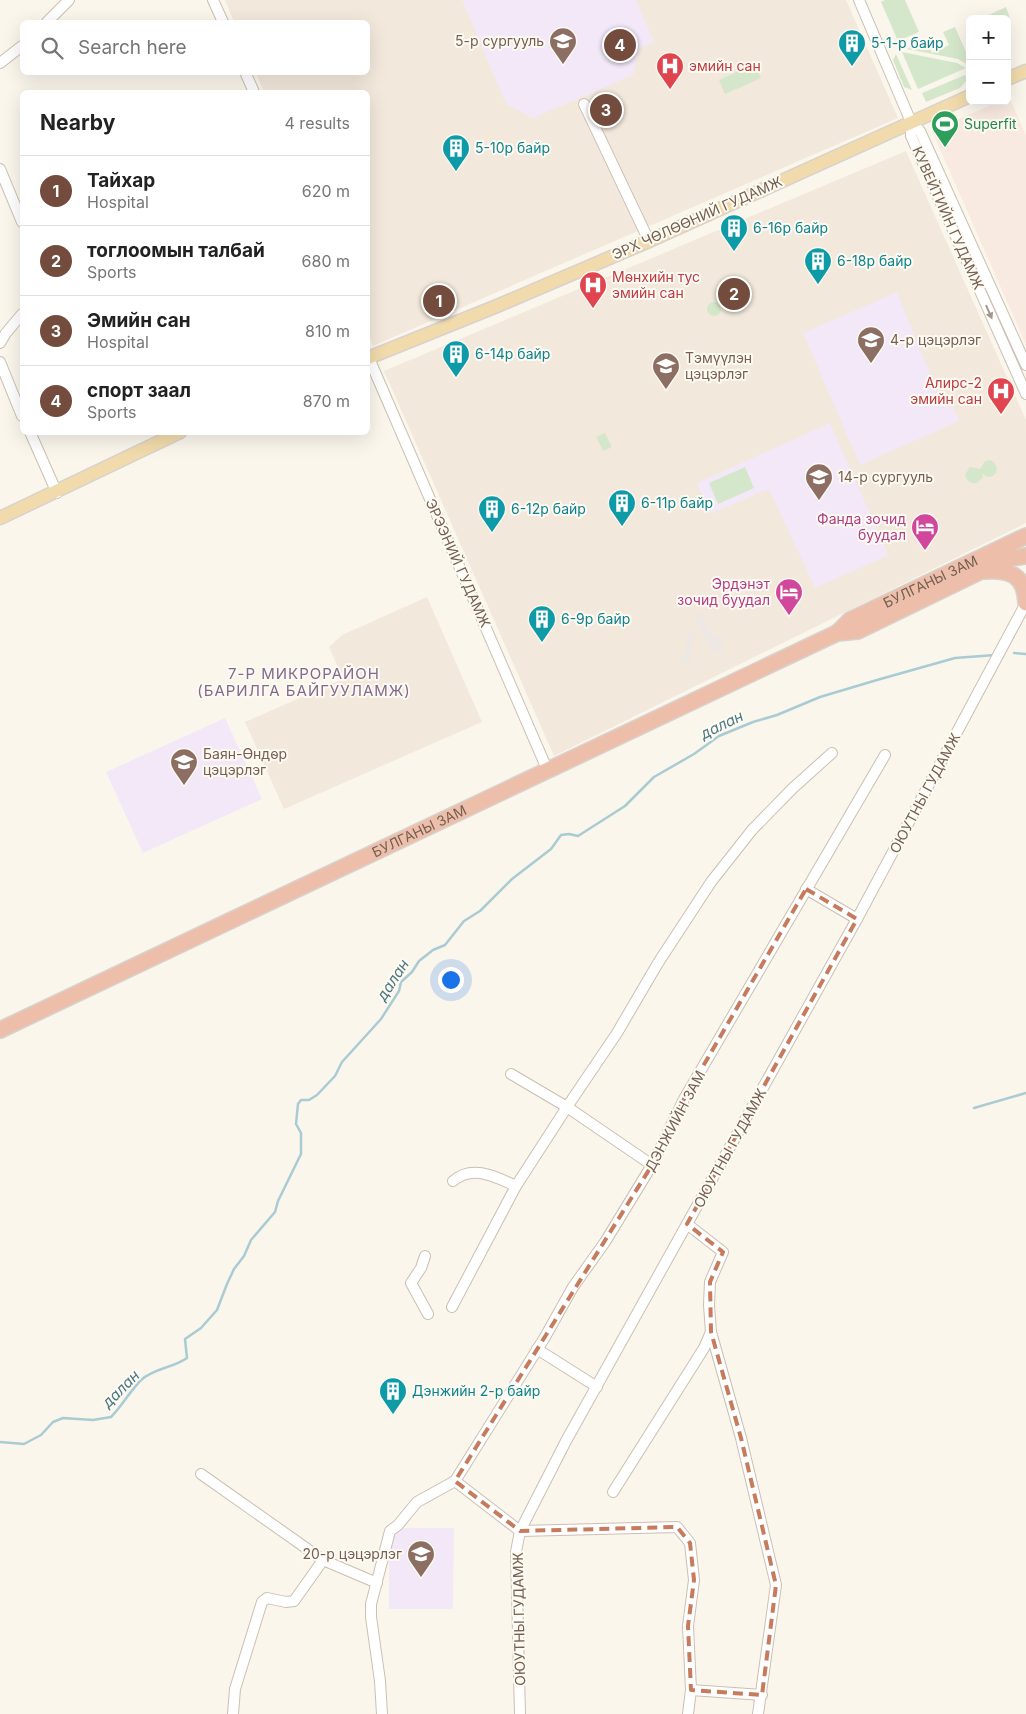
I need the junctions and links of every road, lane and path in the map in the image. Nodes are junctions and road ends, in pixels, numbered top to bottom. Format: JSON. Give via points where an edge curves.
{"nodes":[{"id":1,"x":69,"y":0,"type":"edge"},
{"id":2,"x":213,"y":0,"type":"edge"},
{"id":3,"x":859,"y":0,"type":"edge"},
{"id":4,"x":49,"y":20,"type":"edge"},
{"id":5,"x":222,"y":20,"type":"edge"},
{"id":6,"x":20,"y":48,"type":"edge"},
{"id":7,"x":0,"y":63,"type":"edge"},
{"id":8,"x":1026,"y":71,"type":"edge"},
{"id":9,"x":247,"y":75,"type":"edge"},
{"id":10,"x":1011,"y":77,"type":"edge"},
{"id":11,"x":253,"y":90,"type":"edge"},
{"id":12,"x":966,"y":98,"type":"edge"},
{"id":13,"x":584,"y":104,"type":"dead end"},
{"id":14,"x":911,"y":122,"type":"junction"},
{"id":15,"x":0,"y":169,"type":"edge"},
{"id":16,"x":20,"y":217,"type":"edge"},
{"id":17,"x":649,"y":240,"type":"junction"},
{"id":18,"x":20,"y":316,"type":"edge"},
{"id":19,"x":0,"y":343,"type":"edge"},
{"id":20,"x":370,"y":356,"type":"edge"},
{"id":21,"x":0,"y":362,"type":"edge"},
{"id":22,"x":370,"y":362,"type":"edge"},
{"id":23,"x":1026,"y":365,"type":"edge"},
{"id":24,"x":0,"y":389,"type":"edge"},
{"id":25,"x":12,"y":391,"type":"junction"},
{"id":26,"x":1026,"y":394,"type":"edge"},
{"id":27,"x":20,"y":411,"type":"edge"},
{"id":28,"x":31,"y":435,"type":"edge"},
{"id":29,"x":174,"y":435,"type":"edge"},
{"id":30,"x":56,"y":493,"type":"junction"},
{"id":31,"x":0,"y":518,"type":"edge"},
{"id":32,"x":1026,"y":536,"type":"edge"},
{"id":33,"x":1026,"y":556,"type":"edge"},
{"id":34,"x":980,"y":571,"type":"junction"},
{"id":35,"x":1026,"y":603,"type":"edge"},
{"id":36,"x":837,"y":633,"type":"junction"},
{"id":37,"x":832,"y":753,"type":"dead end"},
{"id":38,"x":885,"y":755,"type":"dead end"},
{"id":39,"x":547,"y":769,"type":"junction"},
{"id":40,"x":806,"y":890,"type":"junction"},
{"id":41,"x":857,"y":919,"type":"junction"},
{"id":42,"x":0,"y":1030,"type":"edge"},
{"id":43,"x":510,"y":1074,"type":"dead end"},
{"id":44,"x":567,"y":1107,"type":"junction"},
{"id":45,"x":652,"y":1166,"type":"junction"},
{"id":46,"x":453,"y":1181,"type":"dead end"},
{"id":47,"x":516,"y":1186,"type":"junction"},
{"id":48,"x":688,"y":1224,"type":"junction"},
{"id":49,"x":425,"y":1256,"type":"dead end"},
{"id":50,"x":452,"y":1307,"type":"dead end"},
{"id":51,"x":428,"y":1314,"type":"dead end"},
{"id":52,"x":711,"y":1332,"type":"junction"},
{"id":53,"x":537,"y":1349,"type":"junction"},
{"id":54,"x":597,"y":1387,"type":"junction"},
{"id":55,"x":201,"y":1474,"type":"dead end"},
{"id":56,"x":455,"y":1481,"type":"junction"},
{"id":57,"x":613,"y":1492,"type":"dead end"},
{"id":58,"x":520,"y":1531,"type":"junction"},
{"id":59,"x":323,"y":1560,"type":"junction"},
{"id":60,"x":377,"y":1583,"type":"junction"},
{"id":61,"x":691,"y":1690,"type":"junction"},
{"id":62,"x":762,"y":1695,"type":"junction"},
{"id":63,"x":233,"y":1714,"type":"edge"},
{"id":64,"x":382,"y":1714,"type":"edge"},
{"id":65,"x":520,"y":1714,"type":"edge"},
{"id":66,"x":688,"y":1714,"type":"edge"},
{"id":67,"x":758,"y":1714,"type":"edge"}],
"edges":[{"from":1,"to":4,"type":"street"},
{"from":2,"to":5,"type":"street"},
{"from":3,"to":14,"type":"street"},
{"from":6,"to":7,"type":"street"},
{"from":8,"to":10,"type":"main road"},
{"from":9,"to":11,"type":"street"},
{"from":12,"to":14,"type":"main road","name":"ЭРХ ЧӨЛӨӨНИЙ ГУДАМЖ"},
{"from":13,"to":17,"type":"street"},
{"from":14,"to":17,"type":"main road","name":"ЭРХ ЧӨЛӨӨНИЙ ГУДАМЖ"},
{"from":14,"to":23,"type":"street","name":"КУВЕЙТИЙН ГУДАМЖ","via":[[920,131]]},
{"from":14,"to":26,"type":"street","name":"КУВЕЙТИЙН ГУДАМЖ","one_way":true,"via":[[911,136]]},
{"from":15,"to":16,"type":"street"},
{"from":17,"to":20,"type":"main road","name":"ЭРХ ЧӨЛӨӨНИЙ ГУДАМЖ"},
{"from":18,"to":19,"type":"street"},
{"from":21,"to":25,"type":"street"},
{"from":22,"to":39,"type":"street","name":"ЭРЭЭНИЙ ГУДАМЖ"},
{"from":24,"to":25,"type":"street"},
{"from":25,"to":27,"type":"street"},
{"from":28,"to":30,"type":"street"},
{"from":29,"to":30,"type":"main road"},
{"from":30,"to":31,"type":"main road"},
{"from":32,"to":36,"type":"highway","name":"БУЛГАНЫ ЗАМ","via":[[850,620]]},
{"from":33,"to":34,"type":"highway","name":"БУЛГАНЫ ЗАМ","via":[[1006,559]]},
{"from":34,"to":35,"type":"highway","via":[[998,570],[1017,577],[1025,590]]},
{"from":34,"to":36,"type":"highway","name":"БУЛГАНЫ ЗАМ","via":[[858,632]]},
{"from":35,"to":41,"type":"street","name":"ОЮУТНЫ ГУДАМЖ"},
{"from":36,"to":39,"type":"highway","name":"БУЛГАНЫ ЗАМ"},
{"from":37,"to":44,"type":"street","via":[[752,830],[710,882],[617,1033]]},
{"from":38,"to":40,"type":"street","name":"ДЭНЖИЙН ЗАМ"},
{"from":39,"to":42,"type":"highway","name":"БУЛГАНЫ ЗАМ"},
{"from":40,"to":41,"type":"street"},
{"from":40,"to":45,"type":"street","name":"ДЭНЖИЙН ЗАМ","via":[[684,1100]]},
{"from":41,"to":48,"type":"street","name":"ОЮУТНЫ ГУДАМЖ"},
{"from":43,"to":44,"type":"street"},
{"from":44,"to":45,"type":"street"},
{"from":44,"to":47,"type":"street"},
{"from":45,"to":53,"type":"street","name":"ДЭНЖИЙН ЗАМ","via":[[573,1287]]},
{"from":46,"to":47,"type":"street","via":[[474,1173],[488,1173]]},
{"from":47,"to":50,"type":"street"},
{"from":48,"to":52,"type":"street","via":[[723,1252],[710,1282]]},
{"from":48,"to":54,"type":"street","name":"ОЮУТНЫ ГУДАМЖ"},
{"from":49,"to":51,"type":"street","via":[[411,1283]]},
{"from":52,"to":57,"type":"street"},
{"from":52,"to":62,"type":"street","via":[[741,1438],[776,1585]]},
{"from":53,"to":54,"type":"street"},
{"from":53,"to":56,"type":"street","name":"ДЭНЖИЙН ЗАМ"},
{"from":54,"to":58,"type":"street","name":"ОЮУТНЫ ГУДАМЖ"},
{"from":55,"to":59,"type":"street"},
{"from":56,"to":58,"type":"street"},
{"from":56,"to":60,"type":"street","via":[[417,1502],[390,1532]]},
{"from":58,"to":61,"type":"street","via":[[677,1527],[690,1543],[694,1580],[688,1626]]},
{"from":58,"to":65,"type":"street","name":"ОЮУТНЫ ГУДАМЖ","via":[[516,1552]]},
{"from":59,"to":60,"type":"street"},
{"from":59,"to":63,"type":"street","via":[[294,1601],[267,1598],[262,1602],[235,1689]]},
{"from":60,"to":64,"type":"street","via":[[371,1617]]},
{"from":61,"to":62,"type":"street"},
{"from":61,"to":66,"type":"street"},
{"from":62,"to":67,"type":"street"}]}
